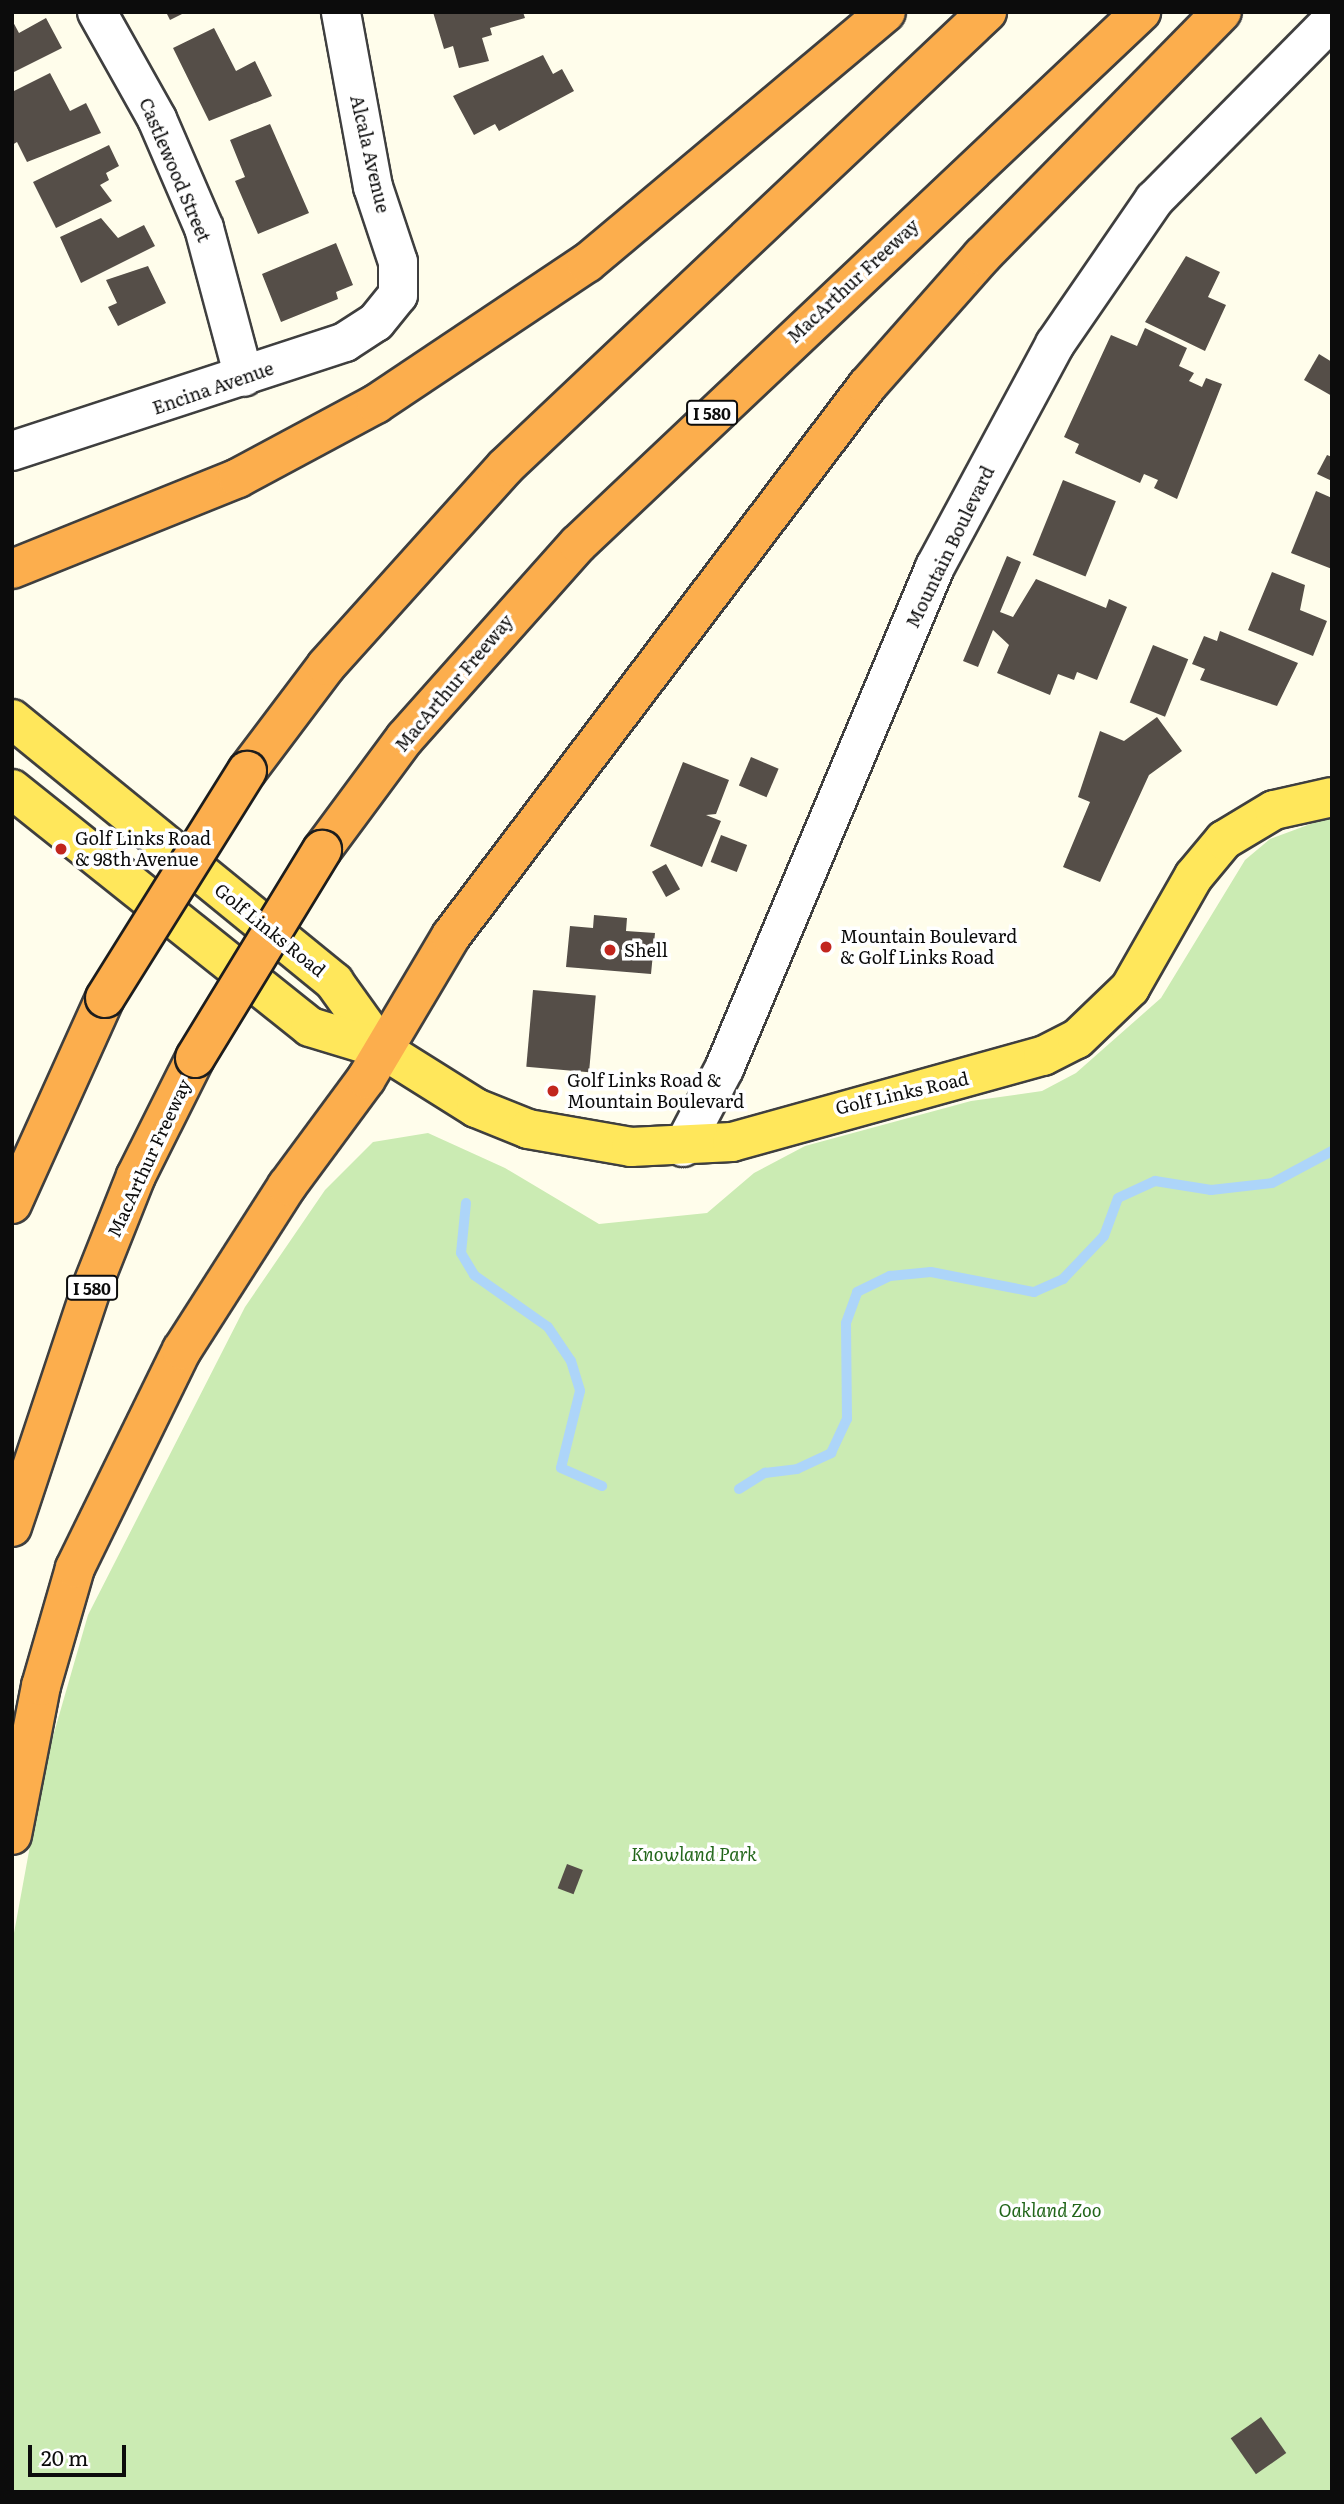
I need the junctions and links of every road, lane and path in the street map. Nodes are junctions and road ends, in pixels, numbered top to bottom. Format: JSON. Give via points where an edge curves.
{"nodes":[{"id":1,"x":97,"y":12,"type":"edge"},
{"id":2,"x":341,"y":12,"type":"edge"},
{"id":3,"x":886,"y":12,"type":"edge"},
{"id":4,"x":987,"y":12,"type":"edge"},
{"id":5,"x":1141,"y":12,"type":"edge"},
{"id":6,"x":1222,"y":12,"type":"edge"},
{"id":7,"x":1332,"y":20,"type":"edge"},
{"id":8,"x":398,"y":295,"type":"joint"},
{"id":9,"x":244,"y":377,"type":"junction"},
{"id":10,"x":12,"y":451,"type":"edge"},
{"id":11,"x":12,"y":569,"type":"edge"},
{"id":12,"x":12,"y":719,"type":"edge"},
{"id":13,"x":12,"y":789,"type":"edge"},
{"id":14,"x":1332,"y":796,"type":"edge"},
{"id":15,"x":382,"y":1049,"type":"junction"},
{"id":16,"x":683,"y":1147,"type":"junction"},
{"id":17,"x":12,"y":1203,"type":"edge"},
{"id":18,"x":12,"y":1527,"type":"edge"},
{"id":19,"x":12,"y":1835,"type":"edge"}],
"edges":[{"from":1,"to":9,"type":"street","name":"Castlewood Street","via":[[157,119],[204,228]]},
{"from":2,"to":8,"type":"street","name":"Alcala Avenue","via":[[373,187],[398,262]]},
{"from":3,"to":11,"type":"highway","via":[[587,263],[376,404],[238,478]]},
{"from":4,"to":17,"type":"highway","bridge":true,"via":[[505,467],[334,655],[247,771],[105,998]]},
{"from":5,"to":18,"type":"highway","name":"MacArthur Freeway","number":"I 580","bridge":true,"via":[[578,544],[405,737],[322,850],[195,1058],[136,1176],[91,1289]]},
{"from":6,"to":15,"type":"highway","via":[[982,256],[867,386],[451,936]]},
{"from":7,"to":16,"type":"street","name":"Mountain Boulevard","via":[[1154,200],[1055,344],[935,567],[724,1069]]},
{"from":8,"to":9,"type":"street","name":"Encina Avenue","via":[[376,322],[345,342]]},
{"from":9,"to":10,"type":"street","name":"Encina Avenue"},
{"from":12,"to":15,"type":"main road","name":"Golf Links Road","via":[[334,982]]},
{"from":13,"to":15,"type":"main road","name":"Golf Links Road","via":[[310,1027]]},
{"from":14,"to":16,"type":"main road","name":"Golf Links Road","via":[[1274,810],[1224,840],[1194,876],[1130,988],[1077,1039],[1006,1069],[884,1095],[732,1142]]},
{"from":15,"to":16,"type":"main road","name":"Golf Links Road","via":[[476,1108],[528,1129],[631,1147]]},
{"from":15,"to":19,"type":"highway","via":[[183,1350],[75,1568],[41,1686]]}]}
